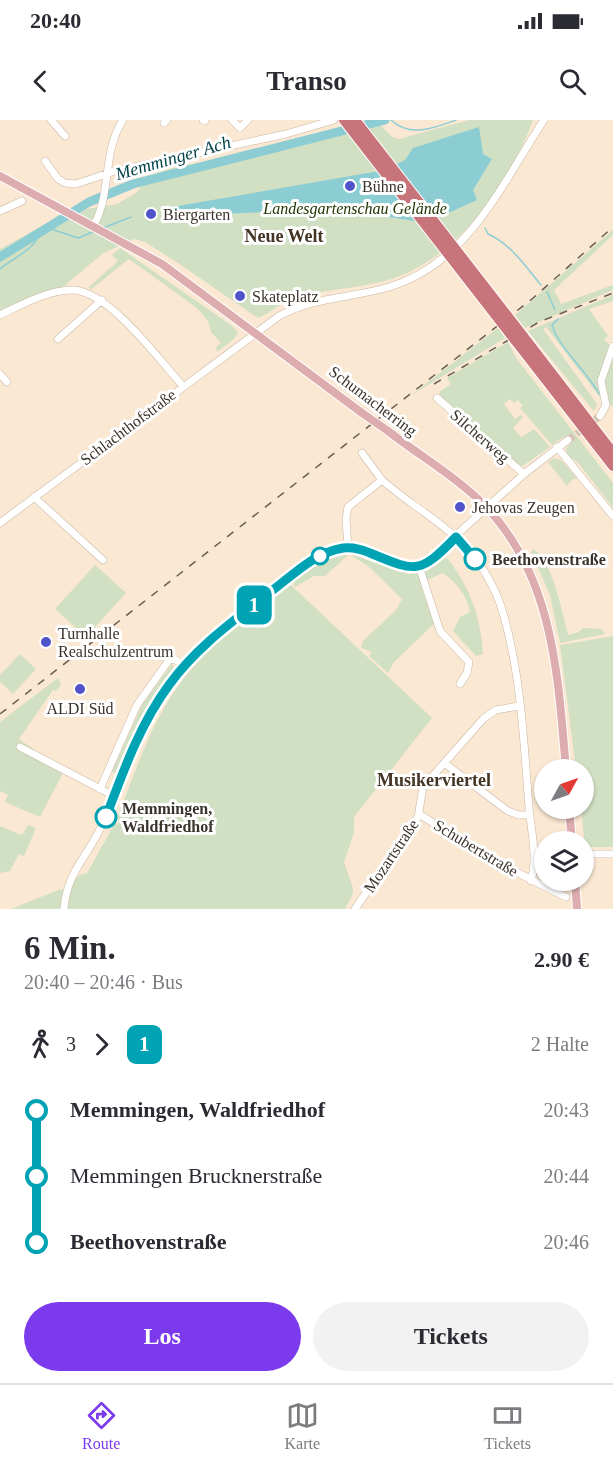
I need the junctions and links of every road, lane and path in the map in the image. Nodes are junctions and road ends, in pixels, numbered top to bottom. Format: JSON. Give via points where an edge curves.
{"nodes":[{"id":1,"x":51,"y":120,"type":"edge"},
{"id":2,"x":123,"y":120,"type":"edge"},
{"id":3,"x":232,"y":120,"type":"edge"},
{"id":4,"x":248,"y":120,"type":"edge"},
{"id":5,"x":334,"y":120,"type":"edge"},
{"id":6,"x":344,"y":120,"type":"edge"},
{"id":7,"x":355,"y":120,"type":"edge"},
{"id":8,"x":544,"y":120,"type":"edge"},
{"id":9,"x":65,"y":135,"type":"dead end"},
{"id":10,"x":45,"y":161,"type":"dead end"},
{"id":11,"x":106,"y":174,"type":"junction"},
{"id":12,"x":0,"y":176,"type":"edge"},
{"id":13,"x":22,"y":201,"type":"dead end"},
{"id":14,"x":0,"y":211,"type":"edge"},
{"id":15,"x":96,"y":226,"type":"junction"},
{"id":16,"x":102,"y":300,"type":"junction"},
{"id":17,"x":0,"y":315,"type":"edge"},
{"id":18,"x":256,"y":331,"type":"junction"},
{"id":19,"x":519,"y":338,"type":"junction"},
{"id":20,"x":58,"y":339,"type":"dead end"},
{"id":21,"x":613,"y":346,"type":"edge"},
{"id":22,"x":0,"y":374,"type":"edge"},
{"id":23,"x":7,"y":382,"type":"dead end"},
{"id":24,"x":183,"y":386,"type":"junction"},
{"id":25,"x":437,"y":398,"type":"dead end"},
{"id":26,"x":600,"y":416,"type":"dead end"},
{"id":27,"x":568,"y":440,"type":"tunnel mouth"},
{"id":28,"x":557,"y":447,"type":"junction"},
{"id":29,"x":363,"y":453,"type":"dead end"},
{"id":30,"x":613,"y":453,"type":"edge"},
{"id":31,"x":613,"y":466,"type":"edge"},
{"id":32,"x":524,"y":474,"type":"junction"},
{"id":33,"x":382,"y":480,"type":"junction"},
{"id":34,"x":34,"y":497,"type":"junction"},
{"id":35,"x":487,"y":508,"type":"junction"},
{"id":36,"x":613,"y":516,"type":"edge"},
{"id":37,"x":0,"y":523,"type":"edge"},
{"id":38,"x":456,"y":537,"type":"junction"},
{"id":39,"x":348,"y":548,"type":"junction"},
{"id":40,"x":103,"y":560,"type":"dead end"},
{"id":41,"x":419,"y":566,"type":"junction"},
{"id":42,"x":184,"y":666,"type":"junction"},
{"id":43,"x":460,"y":684,"type":"dead end"},
{"id":44,"x":519,"y":706,"type":"junction"},
{"id":45,"x":20,"y":747,"type":"dead end"},
{"id":46,"x":565,"y":759,"type":"edge"},
{"id":47,"x":444,"y":763,"type":"junction"},
{"id":48,"x":100,"y":789,"type":"junction"},
{"id":49,"x":114,"y":796,"type":"junction"},
{"id":50,"x":419,"y":813,"type":"junction"},
{"id":51,"x":530,"y":815,"type":"junction"},
{"id":52,"x":594,"y":854,"type":"edge"},
{"id":53,"x":613,"y":854,"type":"edge"},
{"id":54,"x":531,"y":880,"type":"junction"},
{"id":55,"x":576,"y":891,"type":"edge"},
{"id":56,"x":566,"y":897,"type":"dead end"},
{"id":57,"x":64,"y":909,"type":"edge"},
{"id":58,"x":355,"y":909,"type":"edge"},
{"id":59,"x":577,"y":909,"type":"edge"}],
"edges":[{"from":1,"to":9,"type":"street"},
{"from":2,"to":11,"type":"street","via":[[112,141]]},
{"from":3,"to":4,"type":"street","via":[[240,128]]},
{"from":5,"to":11,"type":"street"},
{"from":6,"to":19,"type":"highway","bridge":true},
{"from":7,"to":19,"type":"highway","bridge":true},
{"from":8,"to":18,"type":"street","name":"Schlachthofstraße","via":[[491,207],[432,266],[387,288],[289,310]]},
{"from":10,"to":11,"type":"street","via":[[58,179],[71,184]]},
{"from":11,"to":15,"type":"street"},
{"from":12,"to":15,"type":"main road","name":"Schumacherring"},
{"from":13,"to":14,"type":"street"},
{"from":15,"to":18,"type":"main road","name":"Schumacherring","via":[[179,275]]},
{"from":16,"to":17,"type":"street","via":[[79,291],[55,292]]},
{"from":16,"to":20,"type":"street"},
{"from":16,"to":24,"type":"street"},
{"from":18,"to":24,"type":"street","name":"Schlachthofstraße"},
{"from":18,"to":35,"type":"main road","name":"Schumacherring","bridge":true},
{"from":19,"to":30,"type":"highway"},
{"from":19,"to":31,"type":"highway"},
{"from":21,"to":26,"type":"street","via":[[601,381],[606,405]]},
{"from":22,"to":23,"type":"street"},
{"from":24,"to":34,"type":"street","name":"Schlachthofstraße"},
{"from":25,"to":32,"type":"street","name":"Silcherweg"},
{"from":27,"to":28,"type":"street"},
{"from":28,"to":32,"type":"street"},
{"from":28,"to":36,"type":"street"},
{"from":29,"to":33,"type":"street"},
{"from":32,"to":35,"type":"street"},
{"from":33,"to":38,"type":"street"},
{"from":33,"to":39,"type":"street","via":[[348,507]]},
{"from":34,"to":37,"type":"street","name":"Schlachthofstraße"},
{"from":34,"to":40,"type":"street"},
{"from":35,"to":38,"type":"street"},
{"from":35,"to":46,"type":"main road","name":"Schumacherring","via":[[521,553],[542,598],[554,653]]},
{"from":38,"to":41,"type":"street","via":[[433,559]]},
{"from":38,"to":44,"type":"street","via":[[484,571],[498,599],[510,643]]},
{"from":39,"to":41,"type":"street","via":[[399,566]]},
{"from":39,"to":42,"type":"street","via":[[326,553],[306,565],[215,635]]},
{"from":41,"to":43,"type":"street","via":[[440,631],[469,662]]},
{"from":42,"to":48,"type":"street","via":[[169,660],[144,693]]},
{"from":42,"to":49,"type":"street","via":[[147,720]]},
{"from":44,"to":47,"type":"street","name":"Mozartstraße","via":[[489,714]]},
{"from":44,"to":51,"type":"street"},
{"from":45,"to":48,"type":"street"},
{"from":47,"to":50,"type":"street","name":"Mozartstraße","via":[[423,787]]},
{"from":47,"to":51,"type":"street","via":[[508,811]]},
{"from":48,"to":49,"type":"street"},
{"from":49,"to":57,"type":"street","via":[[99,832],[67,884]]},
{"from":50,"to":54,"type":"street","name":"Schubertstraße","via":[[490,860]]},
{"from":50,"to":58,"type":"street","name":"Mozartstraße"},
{"from":51,"to":54,"type":"street"},
{"from":52,"to":53,"type":"street"},
{"from":54,"to":56,"type":"street","name":"Schubertstraße"},
{"from":55,"to":59,"type":"main road"}]}
